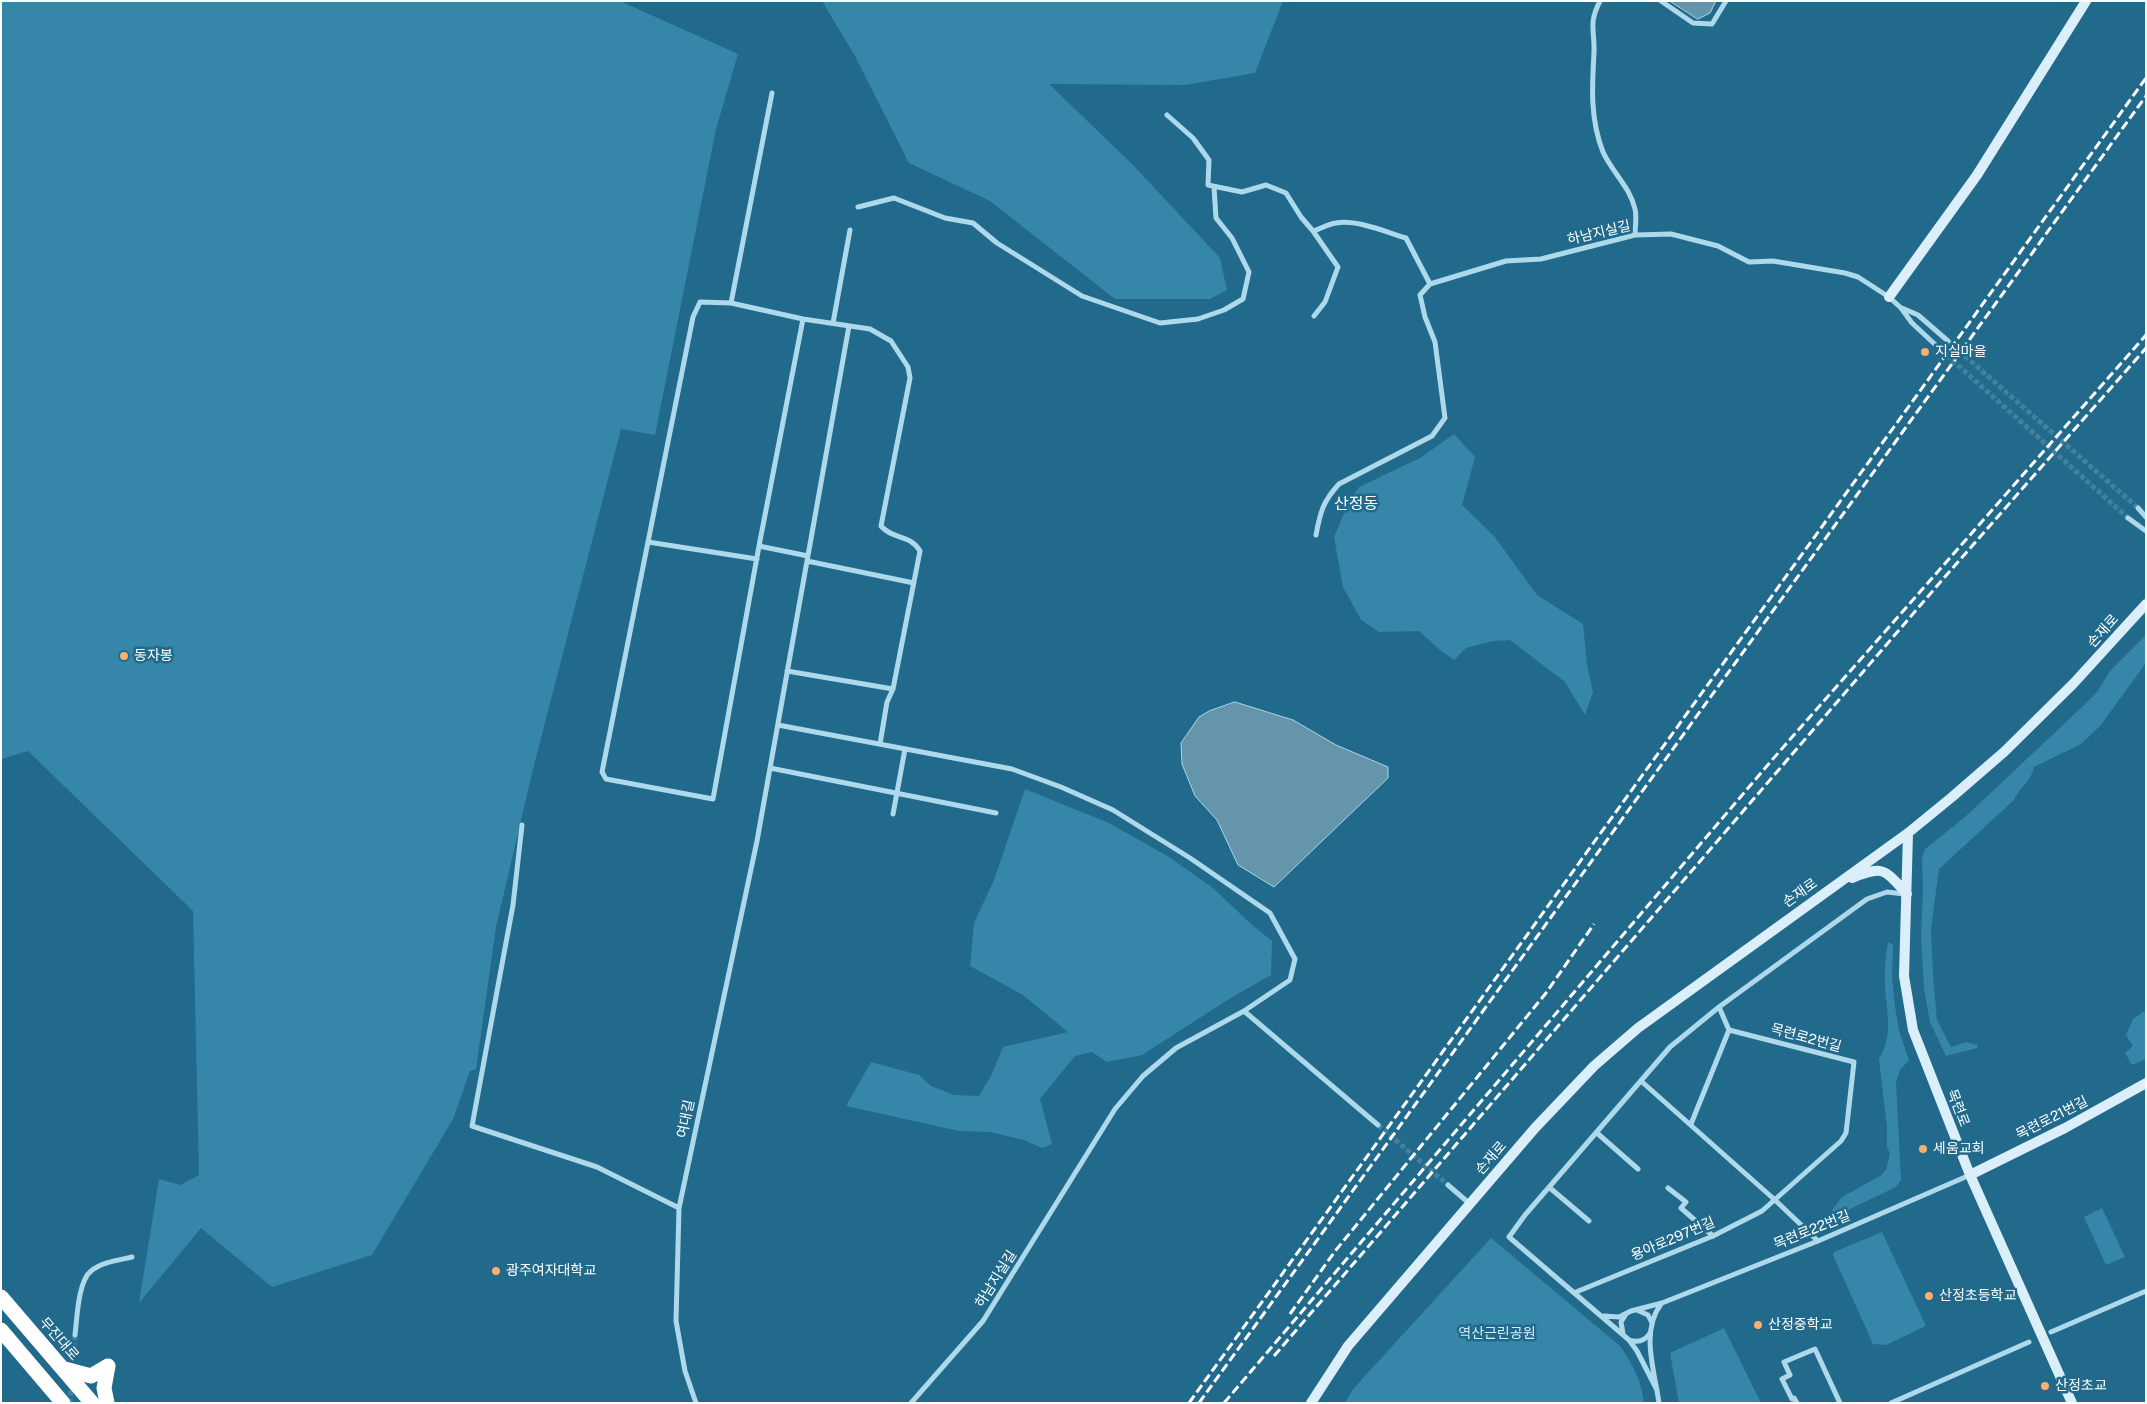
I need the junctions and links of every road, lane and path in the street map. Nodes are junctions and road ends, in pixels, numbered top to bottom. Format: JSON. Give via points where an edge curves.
{"nodes":[{"id":1,"x":1600,"y":1,"type":"edge"},
{"id":2,"x":1661,"y":1,"type":"edge"},
{"id":3,"x":1726,"y":1,"type":"edge"},
{"id":4,"x":2086,"y":1,"type":"edge"},
{"id":5,"x":772,"y":93,"type":"dead end"},
{"id":6,"x":1167,"y":115,"type":"dead end"},
{"id":7,"x":1214,"y":187,"type":"junction"},
{"id":8,"x":858,"y":206,"type":"dead end"},
{"id":9,"x":850,"y":230,"type":"dead end"},
{"id":10,"x":1313,"y":232,"type":"junction"},
{"id":11,"x":1635,"y":235,"type":"junction"},
{"id":12,"x":1430,"y":284,"type":"junction"},
{"id":13,"x":1889,"y":297,"type":"junction"},
{"id":14,"x":731,"y":303,"type":"junction"},
{"id":15,"x":1901,"y":308,"type":"junction"},
{"id":16,"x":1314,"y":316,"type":"dead end"},
{"id":17,"x":803,"y":319,"type":"junction"},
{"id":18,"x":833,"y":323,"type":"junction"},
{"id":19,"x":849,"y":326,"type":"junction"},
{"id":20,"x":1948,"y":341,"type":"tunnel mouth"},
{"id":21,"x":1942,"y":350,"type":"tunnel mouth"},
{"id":22,"x":2138,"y":508,"type":"tunnel mouth"},
{"id":23,"x":2146,"y":517,"type":"edge"},
{"id":24,"x":2128,"y":518,"type":"tunnel mouth"},
{"id":25,"x":2146,"y":532,"type":"edge"},
{"id":26,"x":1316,"y":535,"type":"dead end"},
{"id":27,"x":648,"y":542,"type":"junction"},
{"id":28,"x":759,"y":546,"type":"junction"},
{"id":29,"x":757,"y":559,"type":"junction"},
{"id":30,"x":808,"y":559,"type":"junction"},
{"id":31,"x":914,"y":583,"type":"junction"},
{"id":32,"x":2146,"y":604,"type":"edge"},
{"id":33,"x":787,"y":671,"type":"junction"},
{"id":34,"x":893,"y":689,"type":"junction"},
{"id":35,"x":778,"y":725,"type":"junction"},
{"id":36,"x":880,"y":744,"type":"junction"},
{"id":37,"x":906,"y":749,"type":"junction"},
{"id":38,"x":770,"y":768,"type":"junction"},
{"id":39,"x":897,"y":794,"type":"junction"},
{"id":40,"x":996,"y":813,"type":"dead end"},
{"id":41,"x":893,"y":814,"type":"dead end"},
{"id":42,"x":522,"y":825,"type":"dead end"},
{"id":43,"x":1908,"y":833,"type":"junction"},
{"id":44,"x":1835,"y":885,"type":"junction"},
{"id":45,"x":1906,"y":894,"type":"junction"},
{"id":46,"x":1718,"y":1007,"type":"junction"},
{"id":47,"x":1244,"y":1011,"type":"junction"},
{"id":48,"x":1729,"y":1030,"type":"junction"},
{"id":49,"x":1640,"y":1080,"type":"junction"},
{"id":50,"x":2146,"y":1083,"type":"edge"},
{"id":51,"x":1691,"y":1124,"type":"junction"},
{"id":52,"x":1378,"y":1126,"type":"tunnel mouth"},
{"id":53,"x":1597,"y":1133,"type":"junction"},
{"id":54,"x":1638,"y":1170,"type":"dead end"},
{"id":55,"x":1970,"y":1175,"type":"junction"},
{"id":56,"x":1448,"y":1185,"type":"tunnel mouth"},
{"id":57,"x":1550,"y":1188,"type":"junction"},
{"id":58,"x":1668,"y":1188,"type":"dead end"},
{"id":59,"x":1775,"y":1200,"type":"junction"},
{"id":60,"x":1470,"y":1204,"type":"junction"},
{"id":61,"x":679,"y":1208,"type":"junction"},
{"id":62,"x":1589,"y":1220,"type":"dead end"},
{"id":63,"x":1713,"y":1236,"type":"junction"},
{"id":64,"x":1818,"y":1241,"type":"junction"},
{"id":65,"x":132,"y":1257,"type":"dead end"},
{"id":66,"x":1576,"y":1292,"type":"junction"},
{"id":67,"x":2146,"y":1292,"type":"edge"},
{"id":68,"x":1,"y":1297,"type":"edge"},
{"id":69,"x":1662,"y":1303,"type":"junction"},
{"id":70,"x":1636,"y":1310,"type":"junction"},
{"id":71,"x":1627,"y":1314,"type":"junction"},
{"id":72,"x":1603,"y":1316,"type":"junction"},
{"id":73,"x":1652,"y":1329,"type":"junction"},
{"id":74,"x":1,"y":1330,"type":"edge"},
{"id":75,"x":2051,"y":1332,"type":"dead end"},
{"id":76,"x":75,"y":1335,"type":"tunnel mouth"},
{"id":77,"x":1627,"y":1338,"type":"junction"},
{"id":78,"x":2029,"y":1342,"type":"dead end"},
{"id":79,"x":65,"y":1370,"type":"junction"},
{"id":80,"x":1657,"y":1390,"type":"junction"},
{"id":81,"x":63,"y":1403,"type":"edge"},
{"id":82,"x":92,"y":1403,"type":"edge"},
{"id":83,"x":107,"y":1403,"type":"edge"},
{"id":84,"x":696,"y":1403,"type":"edge"},
{"id":85,"x":911,"y":1403,"type":"edge"},
{"id":86,"x":1311,"y":1403,"type":"edge"},
{"id":87,"x":1659,"y":1403,"type":"edge"},
{"id":88,"x":1797,"y":1403,"type":"edge"},
{"id":89,"x":1840,"y":1403,"type":"edge"},
{"id":90,"x":1891,"y":1403,"type":"edge"},
{"id":91,"x":2072,"y":1403,"type":"edge"}],
"edges":[{"from":1,"to":11,"type":"street","via":[[1591,25],[1595,36],[1593,115],[1604,153],[1632,198]]},
{"from":2,"to":3,"type":"street","via":[[1693,24],[1712,24]]},
{"from":4,"to":13,"type":"main road","via":[[1977,175]]},
{"from":5,"to":14,"type":"street"},
{"from":6,"to":7,"type":"street","via":[[1193,138],[1209,160],[1208,184]]},
{"from":7,"to":8,"type":"street","via":[[1216,218],[1232,238],[1248,272],[1243,299],[1198,320],[1160,323],[1082,296],[997,243],[973,223],[945,218],[894,198]]},
{"from":7,"to":10,"type":"street","via":[[1242,192],[1266,185],[1286,193]]},
{"from":9,"to":18,"type":"street"},
{"from":10,"to":12,"type":"street","via":[[1336,222],[1372,227],[1406,238]]},
{"from":10,"to":16,"type":"street","via":[[1338,267],[1325,302]]},
{"from":11,"to":12,"type":"street","name":"하남지실길","via":[[1541,259],[1506,261]]},
{"from":11,"to":13,"type":"street","name":"하남지실길","via":[[1671,234],[1718,246],[1749,262],[1773,261],[1845,273],[1858,277]]},
{"from":12,"to":26,"type":"street","via":[[1420,295],[1424,317],[1435,342],[1445,418],[1432,436],[1339,484],[1320,511]]},
{"from":13,"to":15,"type":"street","name":"하남지실길"},
{"from":14,"to":17,"type":"street"},
{"from":14,"to":27,"type":"street","via":[[700,302],[693,317]]},
{"from":15,"to":20,"type":"street","via":[[1918,315]]},
{"from":15,"to":21,"type":"street","via":[[1912,323]]},
{"from":17,"to":18,"type":"street"},
{"from":17,"to":28,"type":"street"},
{"from":18,"to":19,"type":"street"},
{"from":19,"to":30,"type":"street","name":"여대길"},
{"from":19,"to":31,"type":"street","via":[[870,329],[891,341],[908,366],[910,378],[882,526],[886,532],[915,543],[920,551]]},
{"from":22,"to":23,"type":"street"},
{"from":24,"to":25,"type":"street"},
{"from":27,"to":29,"type":"street"},
{"from":27,"to":29,"type":"street","via":[[602,772],[606,780],[713,799]]},
{"from":28,"to":29,"type":"street"},
{"from":28,"to":30,"type":"street"},
{"from":30,"to":31,"type":"street"},
{"from":30,"to":33,"type":"street","name":"여대길"},
{"from":31,"to":34,"type":"street"},
{"from":32,"to":43,"type":"main road","name":"손재로","via":[[2073,684],[2004,752]]},
{"from":33,"to":34,"type":"street"},
{"from":33,"to":35,"type":"street","name":"여대길"},
{"from":34,"to":36,"type":"street","via":[[887,702]]},
{"from":35,"to":36,"type":"street","name":"하남지실길"},
{"from":35,"to":38,"type":"street","name":"여대길"},
{"from":36,"to":37,"type":"street","name":"하남지실길"},
{"from":37,"to":39,"type":"street"},
{"from":37,"to":47,"type":"street","name":"하남지실길","via":[[1012,769],[1113,810],[1270,912],[1295,959],[1290,980]]},
{"from":38,"to":39,"type":"street"},
{"from":38,"to":61,"type":"street","name":"여대길"},
{"from":39,"to":40,"type":"street"},
{"from":39,"to":41,"type":"street"},
{"from":42,"to":61,"type":"street","via":[[513,905],[472,1126],[598,1167]]},
{"from":43,"to":44,"type":"main road","name":"손재로"},
{"from":43,"to":45,"type":"main road","name":"목련로"},
{"from":44,"to":45,"type":"main road","via":[[1872,870],[1881,870],[1890,875]]},
{"from":44,"to":60,"type":"main road","name":"손재로","via":[[1622,1041],[1563,1098]]},
{"from":45,"to":46,"type":"street","via":[[1887,892],[1867,899]]},
{"from":45,"to":55,"type":"main road","name":"목련로","via":[[1904,976],[1913,1030]]},
{"from":46,"to":48,"type":"street"},
{"from":46,"to":49,"type":"street","via":[[1670,1047]]},
{"from":47,"to":52,"type":"street"},
{"from":47,"to":85,"type":"street","name":"하남지실길","via":[[1176,1048],[1143,1076],[1115,1109],[983,1321]]},
{"from":48,"to":51,"type":"street"},
{"from":48,"to":59,"type":"street","name":"목련로2번길","via":[[1854,1062],[1846,1132],[1841,1142]]},
{"from":49,"to":51,"type":"street"},
{"from":49,"to":53,"type":"street"},
{"from":50,"to":55,"type":"main road","name":"목련로21번길"},
{"from":51,"to":59,"type":"street"},
{"from":53,"to":54,"type":"street"},
{"from":53,"to":57,"type":"street"},
{"from":55,"to":64,"type":"street","name":"목련로22번길"},
{"from":55,"to":91,"type":"main road","name":"목련로"},
{"from":56,"to":60,"type":"street"},
{"from":57,"to":62,"type":"street"},
{"from":57,"to":66,"type":"street","via":[[1509,1237]]},
{"from":58,"to":63,"type":"street","via":[[1686,1202],[1681,1208]]},
{"from":59,"to":63,"type":"street","name":"용아로297번길","via":[[1762,1211]]},
{"from":59,"to":64,"type":"street"},
{"from":60,"to":86,"type":"main road","name":"손재로","via":[[1348,1346]]},
{"from":61,"to":84,"type":"street","name":"여대길","via":[[676,1321],[685,1371]]},
{"from":63,"to":66,"type":"street","name":"용아로297번길"},
{"from":64,"to":69,"type":"street","name":"목련로22번길"},
{"from":65,"to":76,"type":"street","via":[[106,1263],[89,1272],[82,1286]]},
{"from":66,"to":72,"type":"street"},
{"from":67,"to":75,"type":"street"},
{"from":68,"to":79,"type":"highway","name":"무진대로"},
{"from":69,"to":70,"type":"street","name":"목련로22번길"},
{"from":69,"to":73,"type":"street","via":[[1654,1314]]},
{"from":70,"to":71,"type":"street"},
{"from":70,"to":73,"type":"street","via":[[1648,1315]]},
{"from":71,"to":72,"type":"street"},
{"from":71,"to":77,"type":"street","via":[[1621,1327]]},
{"from":72,"to":77,"type":"street"},
{"from":73,"to":77,"type":"street","via":[[1644,1340]]},
{"from":73,"to":80,"type":"street","via":[[1650,1357]]},
{"from":74,"to":81,"type":"highway"},
{"from":77,"to":80,"type":"street","via":[[1638,1351]]},
{"from":78,"to":90,"type":"street"},
{"from":79,"to":82,"type":"highway","name":"무진대로"},
{"from":79,"to":83,"type":"highway","via":[[90,1376],[108,1366],[104,1388]]},
{"from":80,"to":87,"type":"street"},
{"from":88,"to":89,"type":"street","via":[[1782,1379],[1790,1375],[1784,1362],[1815,1349]]}]}
